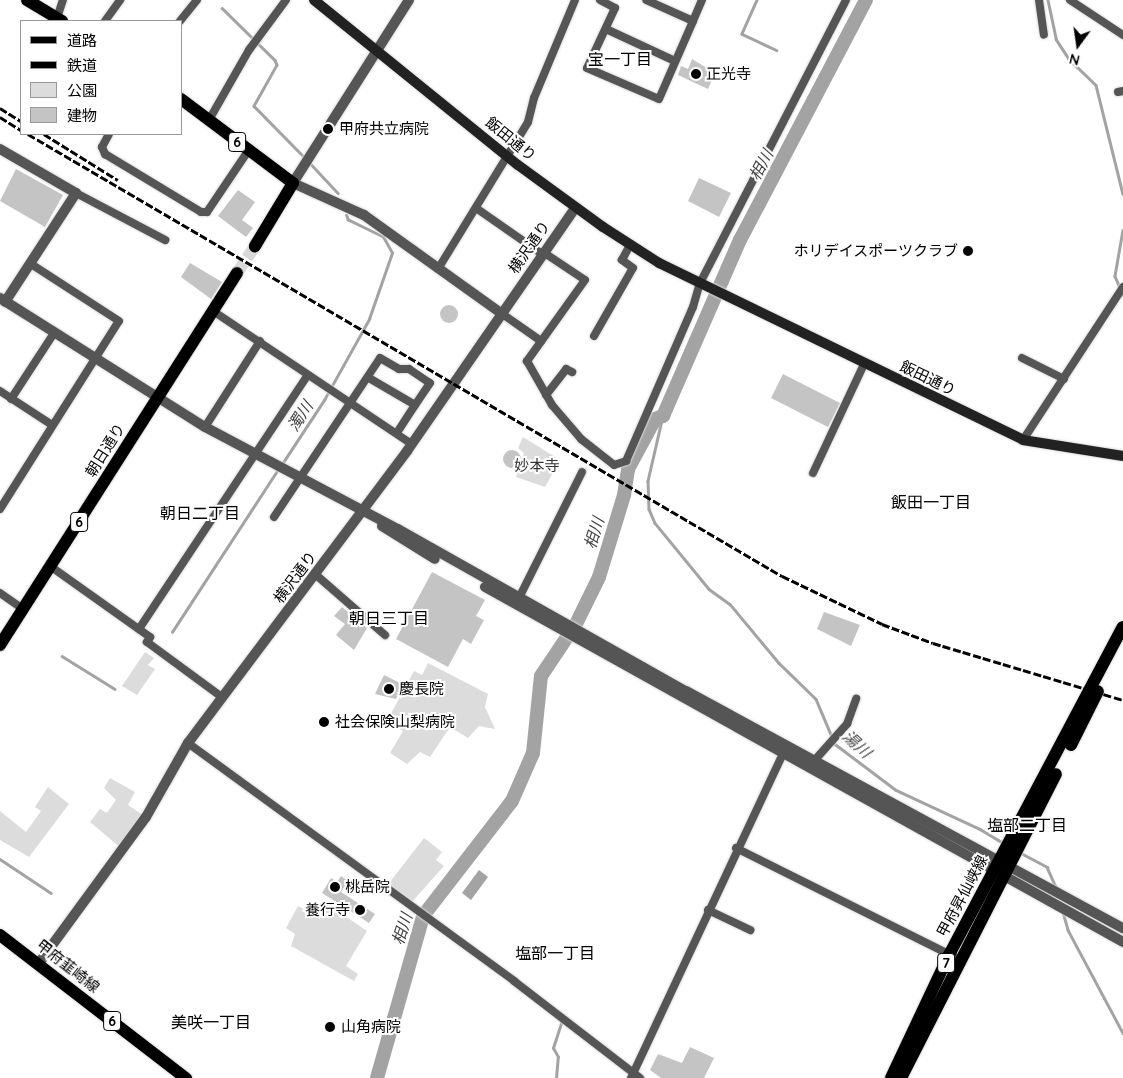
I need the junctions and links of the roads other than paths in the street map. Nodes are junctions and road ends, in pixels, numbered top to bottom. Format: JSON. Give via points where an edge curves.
{"nodes":[{"id":1,"x":27,"y":0,"type":"edge"},
{"id":2,"x":63,"y":0,"type":"edge"},
{"id":3,"x":120,"y":0,"type":"edge"},
{"id":4,"x":197,"y":0,"type":"edge"},
{"id":5,"x":286,"y":0,"type":"edge"},
{"id":6,"x":314,"y":0,"type":"edge"},
{"id":7,"x":409,"y":0,"type":"edge"},
{"id":8,"x":575,"y":0,"type":"edge"},
{"id":9,"x":600,"y":0,"type":"edge"},
{"id":10,"x":646,"y":0,"type":"edge"},
{"id":11,"x":702,"y":0,"type":"edge"},
{"id":12,"x":1039,"y":0,"type":"edge"},
{"id":13,"x":1070,"y":0,"type":"edge"},
{"id":14,"x":844,"y":2,"type":"edge"},
{"id":15,"x":617,"y":4,"type":"edge"},
{"id":16,"x":59,"y":20,"type":"edge"},
{"id":17,"x":106,"y":20,"type":"edge"},
{"id":18,"x":181,"y":20,"type":"edge"},
{"id":19,"x":693,"y":21,"type":"junction"},
{"id":20,"x":606,"y":29,"type":"junction"},
{"id":21,"x":1044,"y":35,"type":"dead end"},
{"id":22,"x":1123,"y":35,"type":"edge"},
{"id":23,"x":378,"y":52,"type":"junction"},
{"id":24,"x":675,"y":61,"type":"junction"},
{"id":25,"x":182,"y":100,"type":"edge"},
{"id":26,"x":209,"y":120,"type":"junction"},
{"id":27,"x":108,"y":135,"type":"edge"},
{"id":28,"x":0,"y":149,"type":"edge"},
{"id":29,"x":248,"y":151,"type":"junction"},
{"id":30,"x":507,"y":157,"type":"junction"},
{"id":31,"x":293,"y":182,"type":"junction"},
{"id":32,"x":76,"y":193,"type":"junction"},
{"id":33,"x":476,"y":208,"type":"junction"},
{"id":34,"x":574,"y":208,"type":"junction"},
{"id":35,"x":165,"y":240,"type":"dead end"},
{"id":36,"x":630,"y":245,"type":"junction"},
{"id":37,"x":255,"y":246,"type":"tunnel mouth"},
{"id":38,"x":543,"y":253,"type":"junction"},
{"id":39,"x":30,"y":264,"type":"junction"},
{"id":40,"x":438,"y":268,"type":"junction"},
{"id":41,"x":237,"y":273,"type":"tunnel mouth"},
{"id":42,"x":701,"y":284,"type":"junction"},
{"id":43,"x":1123,"y":287,"type":"edge"},
{"id":44,"x":2,"y":303,"type":"edge"},
{"id":45,"x":214,"y":310,"type":"junction"},
{"id":46,"x":500,"y":313,"type":"junction"},
{"id":47,"x":54,"y":333,"type":"junction"},
{"id":48,"x":594,"y":336,"type":"dead end"},
{"id":49,"x":260,"y":341,"type":"junction"},
{"id":50,"x":541,"y":341,"type":"junction"},
{"id":51,"x":1022,"y":358,"type":"dead end"},
{"id":52,"x":94,"y":360,"type":"junction"},
{"id":53,"x":864,"y":364,"type":"junction"},
{"id":54,"x":572,"y":372,"type":"dead end"},
{"id":55,"x":308,"y":375,"type":"junction"},
{"id":56,"x":369,"y":378,"type":"junction"},
{"id":57,"x":1064,"y":379,"type":"junction"},
{"id":58,"x":0,"y":391,"type":"edge"},
{"id":59,"x":546,"y":395,"type":"junction"},
{"id":60,"x":11,"y":398,"type":"junction"},
{"id":61,"x":157,"y":399,"type":"junction"},
{"id":62,"x":350,"y":402,"type":"junction"},
{"id":63,"x":415,"y":405,"type":"junction"},
{"id":64,"x":52,"y":425,"type":"junction"},
{"id":65,"x":205,"y":427,"type":"junction"},
{"id":66,"x":397,"y":433,"type":"junction"},
{"id":67,"x":1023,"y":440,"type":"junction"},
{"id":68,"x":412,"y":444,"type":"junction"},
{"id":69,"x":255,"y":454,"type":"junction"},
{"id":70,"x":1123,"y":456,"type":"edge"},
{"id":71,"x":582,"y":472,"type":"dead end"},
{"id":72,"x":813,"y":473,"type":"dead end"},
{"id":73,"x":299,"y":478,"type":"junction"},
{"id":74,"x":0,"y":509,"type":"edge"},
{"id":75,"x":363,"y":512,"type":"junction"},
{"id":76,"x":274,"y":517,"type":"dead end"},
{"id":77,"x":50,"y":566,"type":"junction"},
{"id":78,"x":315,"y":574,"type":"junction"},
{"id":79,"x":0,"y":593,"type":"edge"},
{"id":80,"x":517,"y":601,"type":"junction"},
{"id":81,"x":23,"y":609,"type":"junction"},
{"id":82,"x":1123,"y":627,"type":"edge"},
{"id":83,"x":139,"y":629,"type":"junction"},
{"id":84,"x":385,"y":634,"type":"dead end"},
{"id":85,"x":580,"y":637,"type":"junction"},
{"id":86,"x":0,"y":645,"type":"edge"},
{"id":87,"x":1123,"y":645,"type":"edge"},
{"id":88,"x":222,"y":697,"type":"junction"},
{"id":89,"x":856,"y":699,"type":"dead end"},
{"id":90,"x":188,"y":743,"type":"junction"},
{"id":91,"x":783,"y":754,"type":"junction"},
{"id":92,"x":814,"y":761,"type":"junction"},
{"id":93,"x":736,"y":848,"type":"junction"},
{"id":94,"x":1007,"y":858,"type":"junction"},
{"id":95,"x":708,"y":910,"type":"junction"},
{"id":96,"x":1123,"y":928,"type":"edge"},
{"id":97,"x":750,"y":930,"type":"dead end"},
{"id":98,"x":0,"y":934,"type":"edge"},
{"id":99,"x":1123,"y":942,"type":"edge"},
{"id":100,"x":954,"y":957,"type":"junction"},
{"id":101,"x":39,"y":963,"type":"junction"},
{"id":102,"x":635,"y":1077,"type":"edge"},
{"id":103,"x":186,"y":1078,"type":"edge"},
{"id":104,"x":891,"y":1078,"type":"edge"},
{"id":105,"x":901,"y":1078,"type":"edge"}],
"edges":[{"from":1,"to":16,"type":"main road"},
{"from":2,"to":16,"type":"street"},
{"from":3,"to":17,"type":"street"},
{"from":4,"to":18,"type":"street"},
{"from":5,"to":26,"type":"street","via":[[249,50]]},
{"from":6,"to":23,"type":"main road","name":"飯田通り"},
{"from":7,"to":23,"type":"street"},
{"from":8,"to":30,"type":"street","via":[[534,98],[528,122]]},
{"from":9,"to":15,"type":"street"},
{"from":10,"to":19,"type":"street"},
{"from":11,"to":19,"type":"street"},
{"from":12,"to":21,"type":"street"},
{"from":13,"to":22,"type":"street"},
{"from":14,"to":42,"type":"street"},
{"from":15,"to":20,"type":"street"},
{"from":19,"to":24,"type":"street"},
{"from":20,"to":24,"type":"street"},
{"from":20,"to":24,"type":"street","via":[[587,68],[658,99]]},
{"from":23,"to":30,"type":"main road","name":"飯田通り"},
{"from":23,"to":31,"type":"street"},
{"from":25,"to":26,"type":"main road","number":"6"},
{"from":26,"to":29,"type":"main road","number":"6"},
{"from":27,"to":29,"type":"street","via":[[102,147],[105,154],[202,212],[207,212]]},
{"from":28,"to":32,"type":"street"},
{"from":29,"to":31,"type":"main road","number":"6"},
{"from":30,"to":33,"type":"street"},
{"from":30,"to":34,"type":"main road","name":"飯田通り"},
{"from":31,"to":37,"type":"main road"},
{"from":31,"to":40,"type":"street","via":[[364,215]]},
{"from":32,"to":35,"type":"street"},
{"from":32,"to":39,"type":"street"},
{"from":33,"to":38,"type":"street"},
{"from":33,"to":40,"type":"street"},
{"from":34,"to":36,"type":"main road","name":"飯田通り"},
{"from":34,"to":38,"type":"street","name":"横沢通り"},
{"from":36,"to":42,"type":"main road","name":"飯田通り"},
{"from":36,"to":48,"type":"street","via":[[622,260],[633,268]]},
{"from":38,"to":46,"type":"street","name":"横沢通り"},
{"from":38,"to":50,"type":"street","via":[[585,280]]},
{"from":39,"to":44,"type":"street"},
{"from":39,"to":52,"type":"street","via":[[119,322]]},
{"from":40,"to":46,"type":"street"},
{"from":41,"to":45,"type":"main road","name":"朝日通り","number":"6"},
{"from":42,"to":53,"type":"main road","name":"飯田通り"},
{"from":42,"to":59,"type":"street","via":[[694,307],[626,461],[614,465],[595,451]]},
{"from":43,"to":57,"type":"street"},
{"from":44,"to":47,"type":"street"},
{"from":45,"to":49,"type":"street"},
{"from":45,"to":61,"type":"main road","name":"朝日通り","number":"6"},
{"from":46,"to":50,"type":"street"},
{"from":46,"to":68,"type":"street","name":"横沢通り"},
{"from":47,"to":52,"type":"street"},
{"from":47,"to":60,"type":"street"},
{"from":49,"to":55,"type":"street"},
{"from":49,"to":65,"type":"street"},
{"from":50,"to":59,"type":"street","via":[[527,360]]},
{"from":51,"to":57,"type":"street"},
{"from":52,"to":61,"type":"street"},
{"from":52,"to":64,"type":"street"},
{"from":53,"to":67,"type":"main road","name":"飯田通り"},
{"from":53,"to":72,"type":"street"},
{"from":54,"to":59,"type":"street","via":[[566,369]]},
{"from":55,"to":62,"type":"street"},
{"from":55,"to":69,"type":"street"},
{"from":56,"to":62,"type":"street"},
{"from":56,"to":63,"type":"street"},
{"from":56,"to":63,"type":"street","via":[[380,358],[399,369],[408,368],[430,383]]},
{"from":57,"to":67,"type":"street"},
{"from":58,"to":60,"type":"street"},
{"from":60,"to":64,"type":"street"},
{"from":61,"to":65,"type":"street"},
{"from":61,"to":77,"type":"main road","name":"朝日通り","number":"6"},
{"from":62,"to":66,"type":"street"},
{"from":62,"to":73,"type":"street"},
{"from":63,"to":66,"type":"street"},
{"from":64,"to":74,"type":"street"},
{"from":65,"to":69,"type":"street"},
{"from":66,"to":68,"type":"street"},
{"from":67,"to":70,"type":"main road","name":"飯田通り"},
{"from":68,"to":75,"type":"street","name":"横沢通り"},
{"from":69,"to":73,"type":"street"},
{"from":69,"to":83,"type":"street"},
{"from":71,"to":80,"type":"street"},
{"from":73,"to":75,"type":"street"},
{"from":73,"to":76,"type":"street"},
{"from":75,"to":78,"type":"street","name":"横沢通り"},
{"from":75,"to":80,"type":"street"},
{"from":77,"to":81,"type":"main road","name":"朝日通り","number":"6"},
{"from":77,"to":83,"type":"street"},
{"from":78,"to":84,"type":"street"},
{"from":78,"to":88,"type":"street","name":"横沢通り"},
{"from":79,"to":81,"type":"street"},
{"from":80,"to":85,"type":"street"},
{"from":81,"to":86,"type":"main road","name":"朝日通り","number":"6"},
{"from":82,"to":94,"type":"main road","name":"甲府昇仙峡線","number":"7"},
{"from":83,"to":88,"type":"street","via":[[150,637],[147,642]]},
{"from":85,"to":91,"type":"street"},
{"from":85,"to":92,"type":"street"},
{"from":87,"to":94,"type":"main road","name":"甲府昇仙峡線","number":"7"},
{"from":88,"to":90,"type":"street","name":"横沢通り"},
{"from":89,"to":92,"type":"street","via":[[847,724]]},
{"from":90,"to":101,"type":"street","name":"横沢通り","via":[[146,817]]},
{"from":90,"to":102,"type":"street","via":[[411,905]]},
{"from":91,"to":93,"type":"street"},
{"from":91,"to":94,"type":"street"},
{"from":92,"to":94,"type":"street"},
{"from":93,"to":95,"type":"street"},
{"from":93,"to":100,"type":"street"},
{"from":94,"to":96,"type":"street","via":[[1048,886]]},
{"from":94,"to":99,"type":"street","via":[[1053,901]]},
{"from":94,"to":100,"type":"main road","name":"甲府昇仙峡線","number":"7"},
{"from":95,"to":97,"type":"street"},
{"from":95,"to":102,"type":"street"},
{"from":98,"to":101,"type":"main road","name":"甲府韮崎線","number":"6"},
{"from":100,"to":104,"type":"main road","name":"甲府昇仙峡線","number":"7"},
{"from":100,"to":105,"type":"main road","name":"甲府昇仙峡線","number":"7"},
{"from":101,"to":103,"type":"main road","name":"甲府韮崎線","number":"6"}]}
